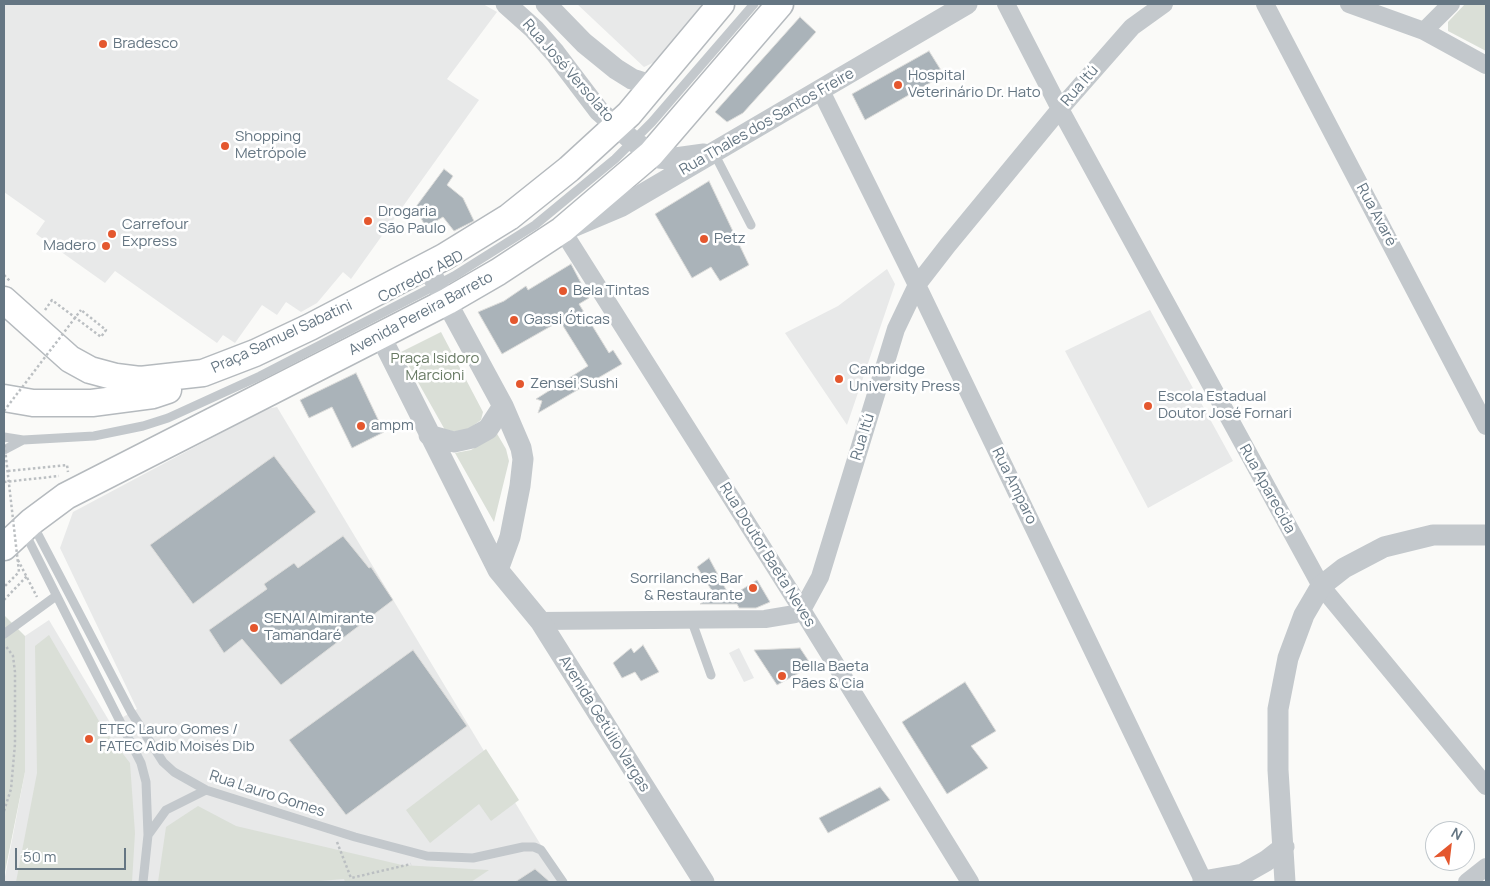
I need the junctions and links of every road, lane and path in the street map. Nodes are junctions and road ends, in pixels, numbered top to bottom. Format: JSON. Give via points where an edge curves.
{"nodes":[{"id":1,"x":506,"y":4,"type":"edge"},
{"id":2,"x":546,"y":4,"type":"edge"},
{"id":3,"x":721,"y":4,"type":"edge"},
{"id":4,"x":754,"y":4,"type":"edge"},
{"id":5,"x":780,"y":4,"type":"edge"},
{"id":6,"x":967,"y":4,"type":"edge"},
{"id":7,"x":1006,"y":4,"type":"edge"},
{"id":8,"x":1164,"y":4,"type":"edge"},
{"id":9,"x":1265,"y":4,"type":"edge"},
{"id":10,"x":1350,"y":4,"type":"edge"},
{"id":11,"x":1451,"y":4,"type":"edge"},
{"id":12,"x":1424,"y":31,"type":"junction"},
{"id":13,"x":1486,"y":65,"type":"edge"},
{"id":14,"x":654,"y":86,"type":"junction"},
{"id":15,"x":821,"y":91,"type":"junction"},
{"id":16,"x":1060,"y":109,"type":"junction"},
{"id":17,"x":633,"y":141,"type":"junction"},
{"id":18,"x":714,"y":152,"type":"junction"},
{"id":19,"x":751,"y":225,"type":"dead end"},
{"id":20,"x":562,"y":230,"type":"junction"},
{"id":21,"x":4,"y":276,"type":"edge"},
{"id":22,"x":438,"y":284,"type":"junction"},
{"id":23,"x":918,"y":285,"type":"junction"},
{"id":24,"x":7,"y":291,"type":"edge"},
{"id":25,"x":44,"y":311,"type":"dead end"},
{"id":26,"x":381,"y":337,"type":"junction"},
{"id":27,"x":203,"y":373,"type":"junction"},
{"id":28,"x":4,"y":398,"type":"edge"},
{"id":29,"x":503,"y":406,"type":"junction"},
{"id":30,"x":4,"y":411,"type":"edge"},
{"id":31,"x":1486,"y":426,"type":"edge"},
{"id":32,"x":429,"y":435,"type":"junction"},
{"id":33,"x":4,"y":438,"type":"edge"},
{"id":34,"x":23,"y":440,"type":"junction"},
{"id":35,"x":4,"y":450,"type":"edge"},
{"id":36,"x":8,"y":471,"type":"junction"},
{"id":37,"x":4,"y":482,"type":"edge"},
{"id":38,"x":17,"y":534,"type":"edge"},
{"id":39,"x":1486,"y":534,"type":"edge"},
{"id":40,"x":498,"y":570,"type":"junction"},
{"id":41,"x":28,"y":575,"type":"dead end"},
{"id":42,"x":1321,"y":586,"type":"junction"},
{"id":43,"x":4,"y":587,"type":"edge"},
{"id":44,"x":56,"y":596,"type":"junction"},
{"id":45,"x":4,"y":600,"type":"edge"},
{"id":46,"x":42,"y":605,"type":"junction"},
{"id":47,"x":802,"y":610,"type":"junction"},
{"id":48,"x":691,"y":619,"type":"junction"},
{"id":49,"x":540,"y":621,"type":"junction"},
{"id":50,"x":4,"y":634,"type":"edge"},
{"id":51,"x":4,"y":643,"type":"edge"},
{"id":52,"x":711,"y":675,"type":"dead end"},
{"id":53,"x":1486,"y":786,"type":"edge"},
{"id":54,"x":206,"y":790,"type":"junction"},
{"id":55,"x":4,"y":811,"type":"edge"},
{"id":56,"x":332,"y":830,"type":"junction"},
{"id":57,"x":148,"y":835,"type":"junction"},
{"id":58,"x":1284,"y":847,"type":"junction"},
{"id":59,"x":414,"y":864,"type":"dead end"},
{"id":60,"x":1486,"y":867,"type":"edge"},
{"id":61,"x":142,"y":882,"type":"edge"},
{"id":62,"x":562,"y":882,"type":"edge"},
{"id":63,"x":704,"y":882,"type":"edge"},
{"id":64,"x":970,"y":882,"type":"edge"},
{"id":65,"x":1203,"y":882,"type":"edge"},
{"id":66,"x":1285,"y":882,"type":"edge"},
{"id":67,"x":1467,"y":882,"type":"edge"}],
"edges":[{"from":1,"to":17,"type":"street","name":"Rua José Versolato","via":[[540,35],[599,111]]},
{"from":2,"to":14,"type":"street","name":"Rua José Versolato","via":[[584,43],[616,69],[632,79]]},
{"from":3,"to":14,"type":"main road","name":"Avenida Pereira Barreto"},
{"from":4,"to":17,"type":"lane"},
{"from":5,"to":17,"type":"main road","name":"Avenida Pereira Barreto"},
{"from":6,"to":15,"type":"street","name":"Rua Thales dos Santos Freire"},
{"from":7,"to":16,"type":"street","name":"Rua Aparecida"},
{"from":8,"to":16,"type":"street","name":"Rua Itú","via":[[1132,27]]},
{"from":9,"to":31,"type":"street","name":"Rua Avaré"},
{"from":10,"to":12,"type":"street"},
{"from":11,"to":12,"type":"street"},
{"from":12,"to":13,"type":"street"},
{"from":14,"to":17,"type":"main road","name":"Avenida Pereira Barreto"},
{"from":15,"to":18,"type":"street","name":"Rua Thales dos Santos Freire"},
{"from":15,"to":23,"type":"street","name":"Rua Amparo"},
{"from":16,"to":23,"type":"street","name":"Rua Itú"},
{"from":16,"to":42,"type":"street","name":"Rua Aparecida"},
{"from":17,"to":18,"type":"street","via":[[668,159]]},
{"from":17,"to":20,"type":"main road","name":"Avenida Pereira Barreto"},
{"from":17,"to":22,"type":"main road","name":"Avenida Pereira Barreto","via":[[569,169],[478,238]]},
{"from":18,"to":19,"type":"lane"},
{"from":18,"to":20,"type":"street","name":"Rua Thales dos Santos Freire","via":[[622,206]]},
{"from":20,"to":22,"type":"main road","name":"Avenida Pereira Barreto","via":[[498,272]]},
{"from":20,"to":47,"type":"street","name":"Rua Doutor Baeta Neves"},
{"from":21,"to":24,"type":"path"},
{"from":22,"to":26,"type":"main road","name":"Avenida Pereira Barreto"},
{"from":22,"to":27,"type":"main road","name":"Praça Samuel Sabatini","via":[[310,327]]},
{"from":22,"to":29,"type":"street"},
{"from":22,"to":34,"type":"lane","name":"Corredor ABD","via":[[260,376],[168,418],[94,436]]},
{"from":23,"to":47,"type":"street","name":"Rua Itú","via":[[896,329],[820,577]]},
{"from":23,"to":65,"type":"street","name":"Rua Amparo"},
{"from":24,"to":27,"type":"main road","name":"Praça Samuel Sabatini","via":[[70,358],[90,370],[140,380]]},
{"from":25,"to":30,"type":"path","bridge":true,"via":[[52,300],[79,320],[100,337],[106,330],[82,310]]},
{"from":26,"to":32,"type":"street","name":"Avenida Getúlio Vargas"},
{"from":26,"to":38,"type":"main road","name":"Avenida Pereira Barreto","via":[[91,482],[66,496]]},
{"from":27,"to":28,"type":"main road","via":[[153,395],[120,401],[33,402]]},
{"from":29,"to":32,"type":"street","via":[[488,429],[472,438],[454,442]]},
{"from":29,"to":40,"type":"street","via":[[524,459],[510,537]]},
{"from":32,"to":40,"type":"street","name":"Avenida Getúlio Vargas"},
{"from":33,"to":34,"type":"lane","name":"Corredor ABD"},
{"from":33,"to":36,"type":"path","bridge":true},
{"from":34,"to":35,"type":"lane","name":"Corredor ABD"},
{"from":36,"to":37,"type":"path","via":[[67,465],[68,475]]},
{"from":36,"to":43,"type":"path","bridge":true,"via":[[20,572]]},
{"from":38,"to":44,"type":"lane"},
{"from":38,"to":46,"type":"path"},
{"from":38,"to":54,"type":"lane","name":"Rua Lauro Gomes","via":[[163,762]]},
{"from":39,"to":42,"type":"street","via":[[1433,535],[1384,547],[1344,568]]},
{"from":40,"to":49,"type":"street","name":"Avenida Getúlio Vargas"},
{"from":41,"to":45,"type":"path","bridge":true},
{"from":42,"to":53,"type":"street","name":"Rua Aparecida"},
{"from":42,"to":58,"type":"street","via":[[1304,615],[1288,658],[1278,709],[1278,770]]},
{"from":44,"to":46,"type":"lane"},
{"from":44,"to":57,"type":"lane","via":[[137,752],[146,782]]},
{"from":46,"to":50,"type":"lane"},
{"from":47,"to":48,"type":"street","via":[[765,619]]},
{"from":47,"to":64,"type":"street","name":"Rua Doutor Baeta Neves"},
{"from":48,"to":49,"type":"street"},
{"from":48,"to":52,"type":"lane"},
{"from":49,"to":63,"type":"street","name":"Avenida Getúlio Vargas"},
{"from":51,"to":55,"type":"path","via":[[13,656],[15,672],[15,744],[12,780]]},
{"from":54,"to":56,"type":"lane","name":"Rua Lauro Gomes"},
{"from":54,"to":57,"type":"lane","via":[[166,810]]},
{"from":56,"to":59,"type":"path","via":[[351,878]]},
{"from":56,"to":62,"type":"lane","name":"Rua Lauro Gomes","via":[[434,856],[473,858],[534,847],[540,850]]},
{"from":57,"to":61,"type":"lane"},
{"from":58,"to":65,"type":"street","via":[[1243,874]]},
{"from":58,"to":66,"type":"street"},
{"from":60,"to":67,"type":"street"}]}
